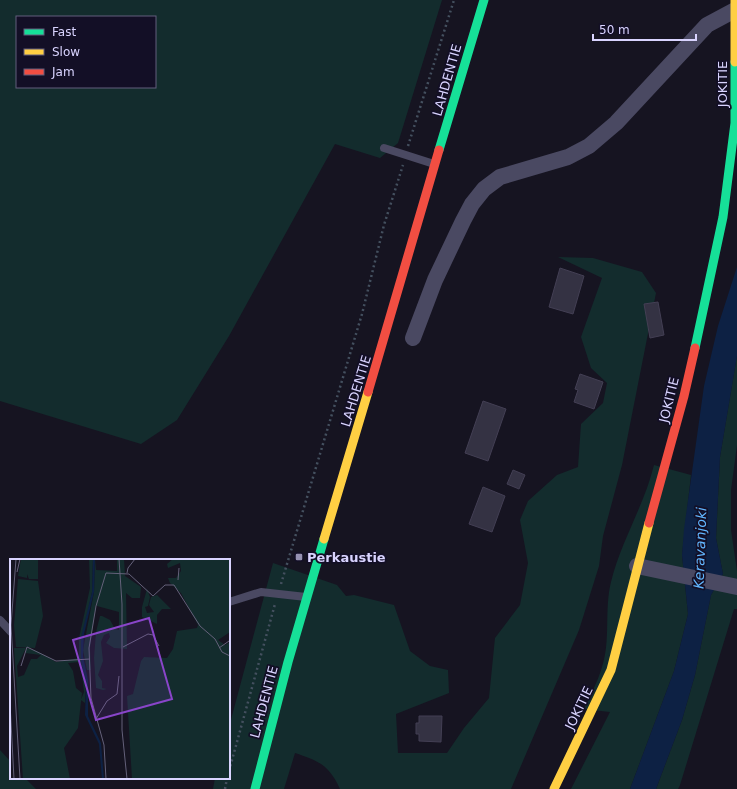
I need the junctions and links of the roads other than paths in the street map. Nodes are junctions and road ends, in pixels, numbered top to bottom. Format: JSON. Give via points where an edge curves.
{"nodes":[{"id":1,"x":484,"y":0,"type":"edge"},
{"id":2,"x":735,"y":5,"type":"edge"},
{"id":3,"x":384,"y":148,"type":"dead end"},
{"id":4,"x":437,"y":164,"type":"junction"},
{"id":5,"x":413,"y":338,"type":"dead end"},
{"id":6,"x":637,"y":566,"type":"junction"},
{"id":7,"x":732,"y":586,"type":"edge"},
{"id":8,"x":308,"y":597,"type":"junction"},
{"id":9,"x":230,"y":602,"type":"edge"},
{"id":10,"x":0,"y":620,"type":"edge"},
{"id":11,"x":10,"y":631,"type":"edge"},
{"id":12,"x":254,"y":789,"type":"edge"},
{"id":13,"x":554,"y":789,"type":"edge"}],
"edges":[{"from":1,"to":4,"type":"main road","name":"LAHDENTIE"},
{"from":2,"to":5,"type":"street","via":[[707,25],[616,123],[589,146],[568,157],[500,177],[484,189],[463,221],[435,280]]},
{"from":2,"to":6,"type":"main road","name":"JOKITIE","via":[[734,123],[723,217],[684,396]]},
{"from":3,"to":4,"type":"lane"},
{"from":4,"to":8,"type":"main road","name":"LAHDENTIE"},
{"from":6,"to":7,"type":"street"},
{"from":6,"to":13,"type":"main road","name":"JOKITIE","via":[[611,670]]},
{"from":8,"to":9,"type":"lane","via":[[261,592]]},
{"from":8,"to":12,"type":"main road","name":"LAHDENTIE"},
{"from":10,"to":11,"type":"lane"}]}
